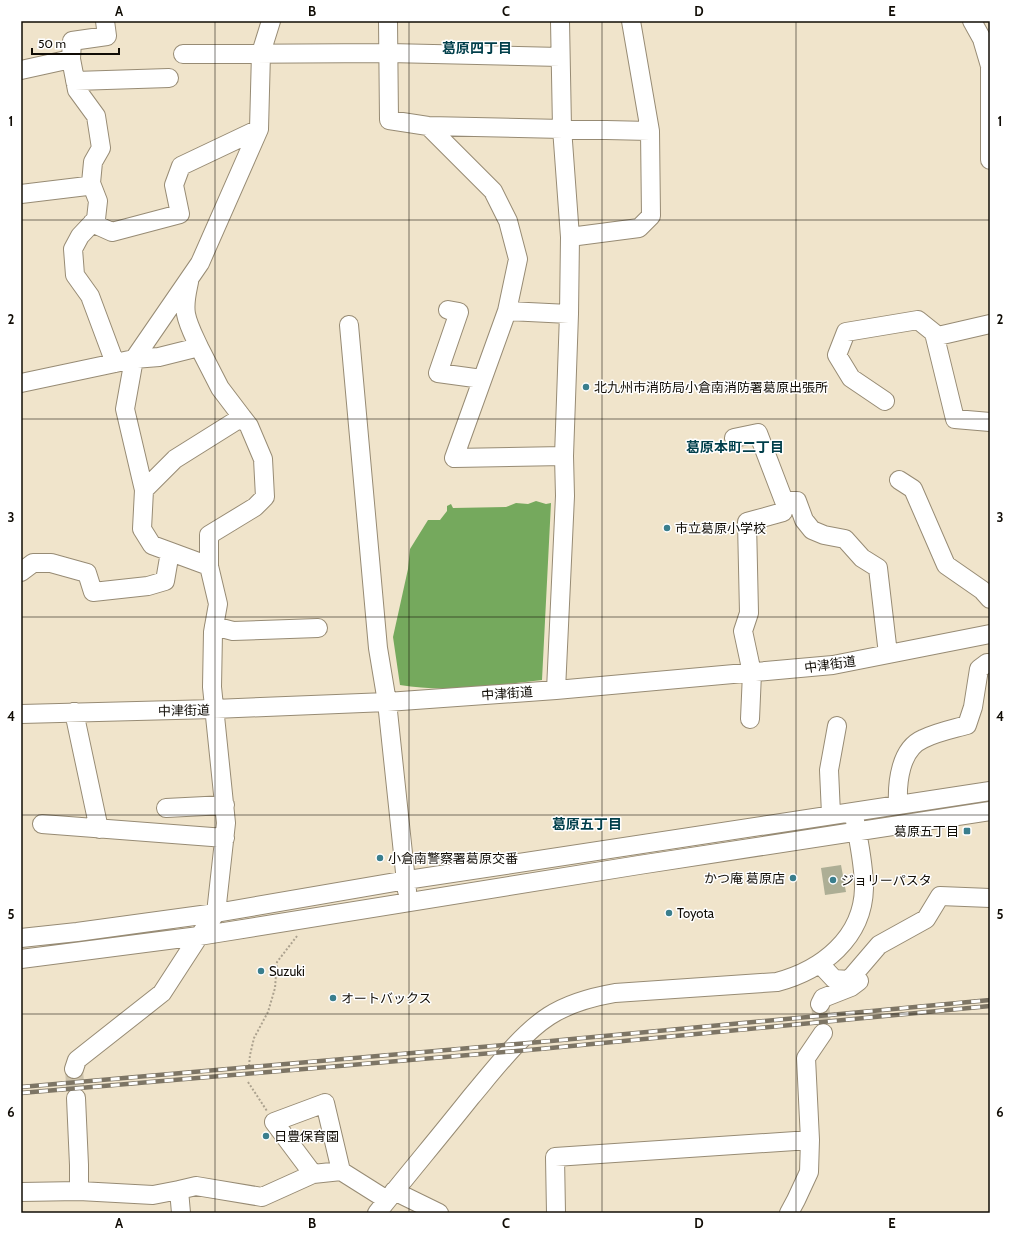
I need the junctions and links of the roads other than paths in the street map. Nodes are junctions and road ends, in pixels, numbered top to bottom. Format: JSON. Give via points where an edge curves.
{"nodes":[{"id":1,"x":106,"y":21,"type":"edge"},
{"id":2,"x":271,"y":21,"type":"edge"},
{"id":3,"x":388,"y":21,"type":"edge"},
{"id":4,"x":560,"y":21,"type":"edge"},
{"id":5,"x":631,"y":21,"type":"edge"},
{"id":6,"x":972,"y":21,"type":"edge"},
{"id":7,"x":260,"y":53,"type":"junction"},
{"id":8,"x":389,"y":53,"type":"junction"},
{"id":9,"x":183,"y":54,"type":"dead end"},
{"id":10,"x":560,"y":57,"type":"junction"},
{"id":11,"x":71,"y":59,"type":"junction"},
{"id":12,"x":21,"y":70,"type":"edge"},
{"id":13,"x":169,"y":78,"type":"dead end"},
{"id":14,"x":75,"y":80,"type":"junction"},
{"id":15,"x":428,"y":126,"type":"junction"},
{"id":16,"x":562,"y":128,"type":"junction"},
{"id":17,"x":259,"y":129,"type":"junction"},
{"id":18,"x":650,"y":131,"type":"junction"},
{"id":19,"x":990,"y":160,"type":"edge"},
{"id":20,"x":87,"y":186,"type":"dead end"},
{"id":21,"x":21,"y":194,"type":"edge"},
{"id":22,"x":92,"y":223,"type":"junction"},
{"id":23,"x":570,"y":237,"type":"junction"},
{"id":24,"x":189,"y":279,"type":"junction"},
{"id":25,"x":448,"y":310,"type":"dead end"},
{"id":26,"x":507,"y":311,"type":"junction"},
{"id":27,"x":569,"y":314,"type":"junction"},
{"id":28,"x":990,"y":324,"type":"edge"},
{"id":29,"x":349,"y":325,"type":"dead end"},
{"id":30,"x":934,"y":333,"type":"junction"},
{"id":31,"x":199,"y":347,"type":"junction"},
{"id":32,"x":134,"y":359,"type":"junction"},
{"id":33,"x":115,"y":363,"type":"junction"},
{"id":34,"x":482,"y":379,"type":"junction"},
{"id":35,"x":21,"y":383,"type":"edge"},
{"id":36,"x":885,"y":401,"type":"dead end"},
{"id":37,"x":242,"y":417,"type":"junction"},
{"id":38,"x":990,"y":422,"type":"edge"},
{"id":39,"x":734,"y":438,"type":"dead end"},
{"id":40,"x":564,"y":456,"type":"junction"},
{"id":41,"x":899,"y":480,"type":"dead end"},
{"id":42,"x":144,"y":490,"type":"junction"},
{"id":43,"x":783,"y":512,"type":"dead end"},
{"id":44,"x":170,"y":552,"type":"junction"},
{"id":45,"x":209,"y":566,"type":"junction"},
{"id":46,"x":21,"y":572,"type":"edge"},
{"id":47,"x":990,"y":599,"type":"edge"},
{"id":48,"x":214,"y":626,"type":"junction"},
{"id":49,"x":318,"y":628,"type":"dead end"},
{"id":50,"x":990,"y":634,"type":"edge"},
{"id":51,"x":888,"y":654,"type":"junction"},
{"id":52,"x":990,"y":663,"type":"edge"},
{"id":53,"x":752,"y":673,"type":"junction"},
{"id":54,"x":556,"y":690,"type":"junction"},
{"id":55,"x":387,"y":702,"type":"junction"},
{"id":56,"x":214,"y":710,"type":"junction"},
{"id":57,"x":74,"y":712,"type":"junction"},
{"id":58,"x":21,"y":714,"type":"edge"},
{"id":59,"x":750,"y":719,"type":"dead end"},
{"id":60,"x":837,"y":726,"type":"dead end"},
{"id":61,"x":990,"y":791,"type":"edge"},
{"id":62,"x":898,"y":804,"type":"junction"},
{"id":63,"x":224,"y":805,"type":"junction"},
{"id":64,"x":166,"y":808,"type":"dead end"},
{"id":65,"x":853,"y":810,"type":"junction"},
{"id":66,"x":990,"y":811,"type":"edge"},
{"id":67,"x":831,"y":814,"type":"junction"},
{"id":68,"x":42,"y":824,"type":"dead end"},
{"id":69,"x":99,"y":829,"type":"junction"},
{"id":70,"x":857,"y":832,"type":"junction"},
{"id":71,"x":225,"y":838,"type":"junction"},
{"id":72,"x":407,"y":880,"type":"junction"},
{"id":73,"x":990,"y":898,"type":"edge"},
{"id":74,"x":408,"y":902,"type":"junction"},
{"id":75,"x":216,"y":913,"type":"junction"},
{"id":76,"x":198,"y":936,"type":"junction"},
{"id":77,"x":21,"y":938,"type":"edge"},
{"id":78,"x":879,"y":945,"type":"junction"},
{"id":79,"x":21,"y":959,"type":"edge"},
{"id":80,"x":820,"y":964,"type":"junction"},
{"id":81,"x":820,"y":1004,"type":"dead end"},
{"id":82,"x":823,"y":1033,"type":"tunnel mouth"},
{"id":83,"x":74,"y":1069,"type":"tunnel mouth"},
{"id":84,"x":76,"y":1098,"type":"tunnel mouth"},
{"id":85,"x":810,"y":1140,"type":"junction"},
{"id":86,"x":341,"y":1172,"type":"junction"},
{"id":87,"x":313,"y":1174,"type":"junction"},
{"id":88,"x":179,"y":1190,"type":"junction"},
{"id":89,"x":79,"y":1191,"type":"junction"},
{"id":90,"x":21,"y":1192,"type":"edge"},
{"id":91,"x":386,"y":1201,"type":"edge"},
{"id":92,"x":181,"y":1213,"type":"edge"},
{"id":93,"x":440,"y":1213,"type":"edge"},
{"id":94,"x":556,"y":1213,"type":"edge"},
{"id":95,"x":788,"y":1213,"type":"edge"}],
"edges":[{"from":1,"to":11,"type":"street","via":[[107,36],[72,41]]},
{"from":2,"to":7,"type":"street"},
{"from":3,"to":8,"type":"street"},
{"from":4,"to":10,"type":"street"},
{"from":5,"to":18,"type":"street"},
{"from":6,"to":19,"type":"street","via":[[982,39],[990,66]]},
{"from":7,"to":8,"type":"street"},
{"from":7,"to":9,"type":"street"},
{"from":7,"to":17,"type":"street"},
{"from":8,"to":10,"type":"street"},
{"from":8,"to":15,"type":"street","via":[[389,120]]},
{"from":10,"to":16,"type":"street"},
{"from":11,"to":12,"type":"street"},
{"from":11,"to":14,"type":"street"},
{"from":13,"to":14,"type":"street"},
{"from":14,"to":22,"type":"street","via":[[77,90],[96,116],[101,148],[93,162],[91,183],[98,201],[96,219]]},
{"from":15,"to":16,"type":"street"},
{"from":15,"to":26,"type":"street","via":[[493,191],[508,221],[518,259]]},
{"from":16,"to":18,"type":"street"},
{"from":16,"to":23,"type":"street"},
{"from":17,"to":22,"type":"street","via":[[182,166],[174,185],[180,214],[112,232]]},
{"from":17,"to":24,"type":"street","via":[[200,263]]},
{"from":18,"to":23,"type":"street","via":[[651,216],[639,228]]},
{"from":20,"to":21,"type":"street"},
{"from":22,"to":33,"type":"street","via":[[80,236],[74,249],[75,276],[90,296]]},
{"from":23,"to":27,"type":"street"},
{"from":24,"to":31,"type":"street","via":[[186,314]]},
{"from":24,"to":32,"type":"street"},
{"from":25,"to":34,"type":"street","via":[[459,312],[438,373]]},
{"from":26,"to":27,"type":"street"},
{"from":26,"to":34,"type":"street"},
{"from":27,"to":40,"type":"street"},
{"from":28,"to":30,"type":"street","via":[[938,336]]},
{"from":29,"to":55,"type":"street","via":[[378,648]]},
{"from":30,"to":36,"type":"street","via":[[918,320],[846,332],[837,355],[851,378]]},
{"from":30,"to":38,"type":"street","via":[[955,419]]},
{"from":31,"to":32,"type":"street","via":[[159,357]]},
{"from":31,"to":37,"type":"street","via":[[220,388]]},
{"from":32,"to":33,"type":"street"},
{"from":32,"to":42,"type":"street","via":[[125,409]]},
{"from":33,"to":35,"type":"street"},
{"from":34,"to":40,"type":"street","via":[[454,458]]},
{"from":37,"to":42,"type":"street","via":[[175,459]]},
{"from":37,"to":45,"type":"street","via":[[249,426],[263,459],[265,496],[255,507],[209,535]]},
{"from":39,"to":51,"type":"street","via":[[758,433],[784,500],[797,501],[804,520],[812,530],[846,539],[862,558],[878,568]]},
{"from":40,"to":54,"type":"street","via":[[565,496]]},
{"from":41,"to":47,"type":"street","via":[[913,490],[946,565],[982,590]]},
{"from":42,"to":44,"type":"street","via":[[142,529],[152,545]]},
{"from":43,"to":53,"type":"street","via":[[747,522],[750,613],[743,631]]},
{"from":44,"to":45,"type":"street"},
{"from":44,"to":46,"type":"street","via":[[165,582],[148,586],[93,592],[87,573],[52,563],[34,563]]},
{"from":45,"to":48,"type":"street","via":[[218,604]]},
{"from":48,"to":49,"type":"street","via":[[233,631]]},
{"from":48,"to":56,"type":"street"},
{"from":50,"to":51,"type":"street","name":"中津街道"},
{"from":51,"to":53,"type":"street","name":"中津街道","via":[[834,665]]},
{"from":52,"to":62,"type":"street","via":[[979,669],[968,725],[922,739],[906,756],[897,784]]},
{"from":53,"to":54,"type":"street","name":"中津街道"},
{"from":53,"to":59,"type":"street"},
{"from":54,"to":55,"type":"street","name":"中津街道"},
{"from":55,"to":56,"type":"street","name":"中津街道"},
{"from":55,"to":72,"type":"street"},
{"from":56,"to":57,"type":"street","name":"中津街道"},
{"from":56,"to":63,"type":"street"},
{"from":57,"to":58,"type":"street","name":"中津街道"},
{"from":57,"to":69,"type":"street"},
{"from":60,"to":67,"type":"street","via":[[829,770]]},
{"from":61,"to":62,"type":"street"},
{"from":62,"to":65,"type":"street"},
{"from":63,"to":64,"type":"street"},
{"from":63,"to":71,"type":"street"},
{"from":65,"to":67,"type":"street"},
{"from":65,"to":70,"type":"street"},
{"from":66,"to":70,"type":"street"},
{"from":67,"to":72,"type":"street"},
{"from":68,"to":69,"type":"street"},
{"from":69,"to":71,"type":"street"},
{"from":70,"to":74,"type":"street"},
{"from":70,"to":80,"type":"street","via":[[864,889],[860,912],[851,933],[837,950]]},
{"from":71,"to":75,"type":"street"},
{"from":72,"to":74,"type":"street"},
{"from":72,"to":75,"type":"street"},
{"from":73,"to":78,"type":"street","via":[[940,896],[926,919]]},
{"from":74,"to":76,"type":"street"},
{"from":75,"to":76,"type":"street"},
{"from":75,"to":77,"type":"street"},
{"from":76,"to":79,"type":"street"},
{"from":76,"to":83,"type":"street","via":[[162,993],[77,1060]]},
{"from":78,"to":80,"type":"street","via":[[849,980],[834,979]]},
{"from":78,"to":81,"type":"street","via":[[883,953],[870,974],[851,987],[823,998]]},
{"from":80,"to":91,"type":"street","via":[[794,978],[777,982],[594,996],[550,1015],[530,1030],[489,1076]]},
{"from":82,"to":85,"type":"street","via":[[806,1058]]},
{"from":84,"to":89,"type":"street"},
{"from":85,"to":94,"type":"street","via":[[555,1157]]},
{"from":85,"to":95,"type":"street","via":[[809,1172]]},
{"from":86,"to":87,"type":"street"},
{"from":86,"to":87,"type":"street","via":[[325,1103],[274,1122]]},
{"from":86,"to":91,"type":"street"},
{"from":87,"to":88,"type":"street","via":[[262,1197],[196,1186]]},
{"from":88,"to":89,"type":"street","via":[[152,1195]]},
{"from":88,"to":92,"type":"street"},
{"from":89,"to":90,"type":"street"},
{"from":91,"to":93,"type":"street"}]}
